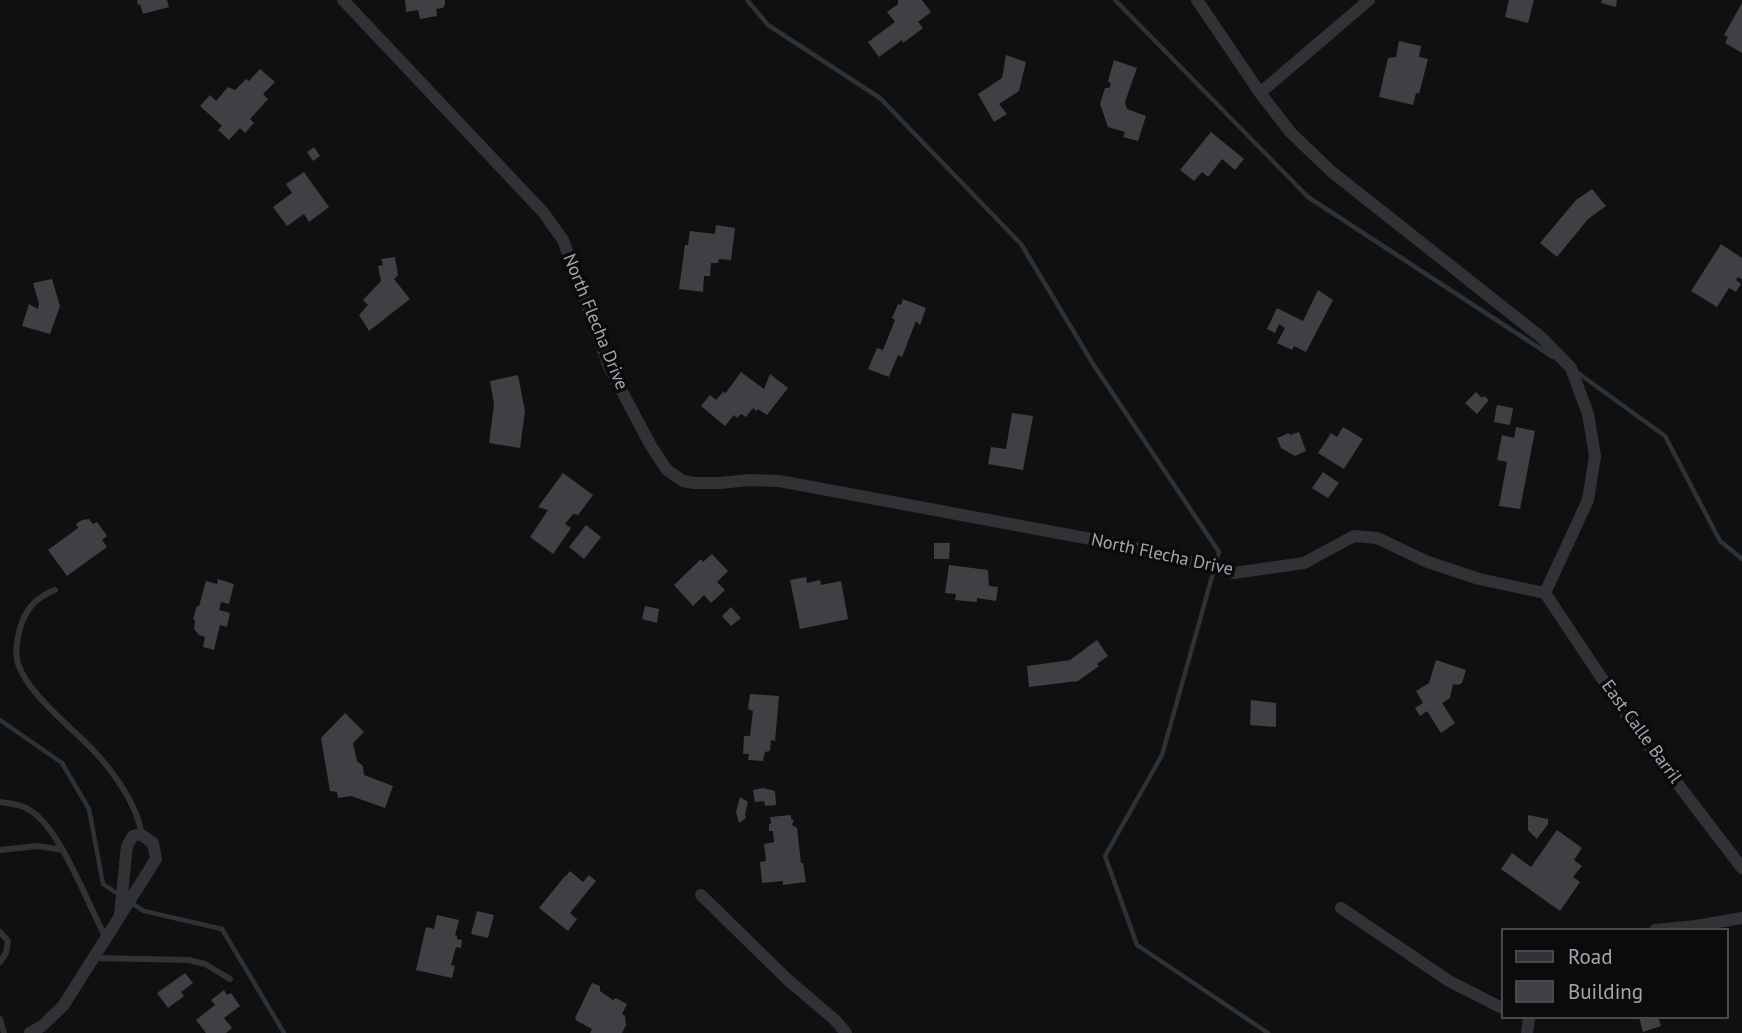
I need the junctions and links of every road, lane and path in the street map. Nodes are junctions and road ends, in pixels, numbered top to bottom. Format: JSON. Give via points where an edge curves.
{"nodes":[{"id":1,"x":343,"y":0,"type":"edge"},
{"id":2,"x":1197,"y":0,"type":"edge"},
{"id":3,"x":1369,"y":0,"type":"edge"},
{"id":4,"x":1260,"y":93,"type":"junction"},
{"id":5,"x":55,"y":590,"type":"dead end"},
{"id":6,"x":1545,"y":593,"type":"junction"},
{"id":7,"x":0,"y":802,"type":"edge"},
{"id":8,"x":142,"y":836,"type":"junction"},
{"id":9,"x":0,"y":850,"type":"edge"},
{"id":10,"x":63,"y":850,"type":"junction"},
{"id":11,"x":1742,"y":869,"type":"edge"},
{"id":12,"x":701,"y":895,"type":"dead end"},
{"id":13,"x":1341,"y":908,"type":"dead end"},
{"id":14,"x":120,"y":914,"type":"junction"},
{"id":15,"x":1742,"y":918,"type":"edge"},
{"id":16,"x":1676,"y":928,"type":"edge"},
{"id":17,"x":0,"y":932,"type":"edge"},
{"id":18,"x":105,"y":937,"type":"junction"},
{"id":19,"x":93,"y":958,"type":"junction"},
{"id":20,"x":0,"y":962,"type":"edge"},
{"id":21,"x":230,"y":979,"type":"dead end"},
{"id":22,"x":1500,"y":1007,"type":"edge"},
{"id":23,"x":0,"y":1019,"type":"edge"},
{"id":24,"x":4,"y":1033,"type":"edge"},
{"id":25,"x":30,"y":1033,"type":"edge"},
{"id":26,"x":846,"y":1033,"type":"edge"}],
"edges":[{"from":1,"to":6,"type":"street","name":"North Flecha Drive","via":[[543,212],[563,240],[609,367],[651,446],[667,470],[683,481],[790,483],[1123,545],[1234,573],[1304,563],[1353,536],[1377,538],[1479,579]]},
{"from":2,"to":4,"type":"street"},
{"from":3,"to":4,"type":"street"},
{"from":4,"to":6,"type":"street","via":[[1291,133],[1332,172],[1542,338],[1571,368],[1588,414],[1595,457],[1588,500]]},
{"from":5,"to":8,"type":"lane","via":[[31,605],[19,631],[17,661],[38,695],[113,774],[136,811]]},
{"from":6,"to":11,"type":"street","name":"East Calle Barril","via":[[1635,728]]},
{"from":7,"to":10,"type":"lane","via":[[20,804],[34,812]]},
{"from":8,"to":14,"type":"street","via":[[133,836],[127,846]]},
{"from":8,"to":14,"type":"street","via":[[153,843],[156,859]]},
{"from":9,"to":10,"type":"lane","via":[[38,846]]},
{"from":10,"to":18,"type":"lane"},
{"from":12,"to":26,"type":"street"},
{"from":13,"to":22,"type":"street","via":[[1449,981]]},
{"from":14,"to":18,"type":"street"},
{"from":15,"to":16,"type":"street"},
{"from":17,"to":20,"type":"lane","via":[[8,941]]},
{"from":18,"to":19,"type":"street"},
{"from":19,"to":21,"type":"lane","via":[[189,960]]},
{"from":19,"to":25,"type":"street","via":[[63,1006]]},
{"from":23,"to":24,"type":"lane"}]}
